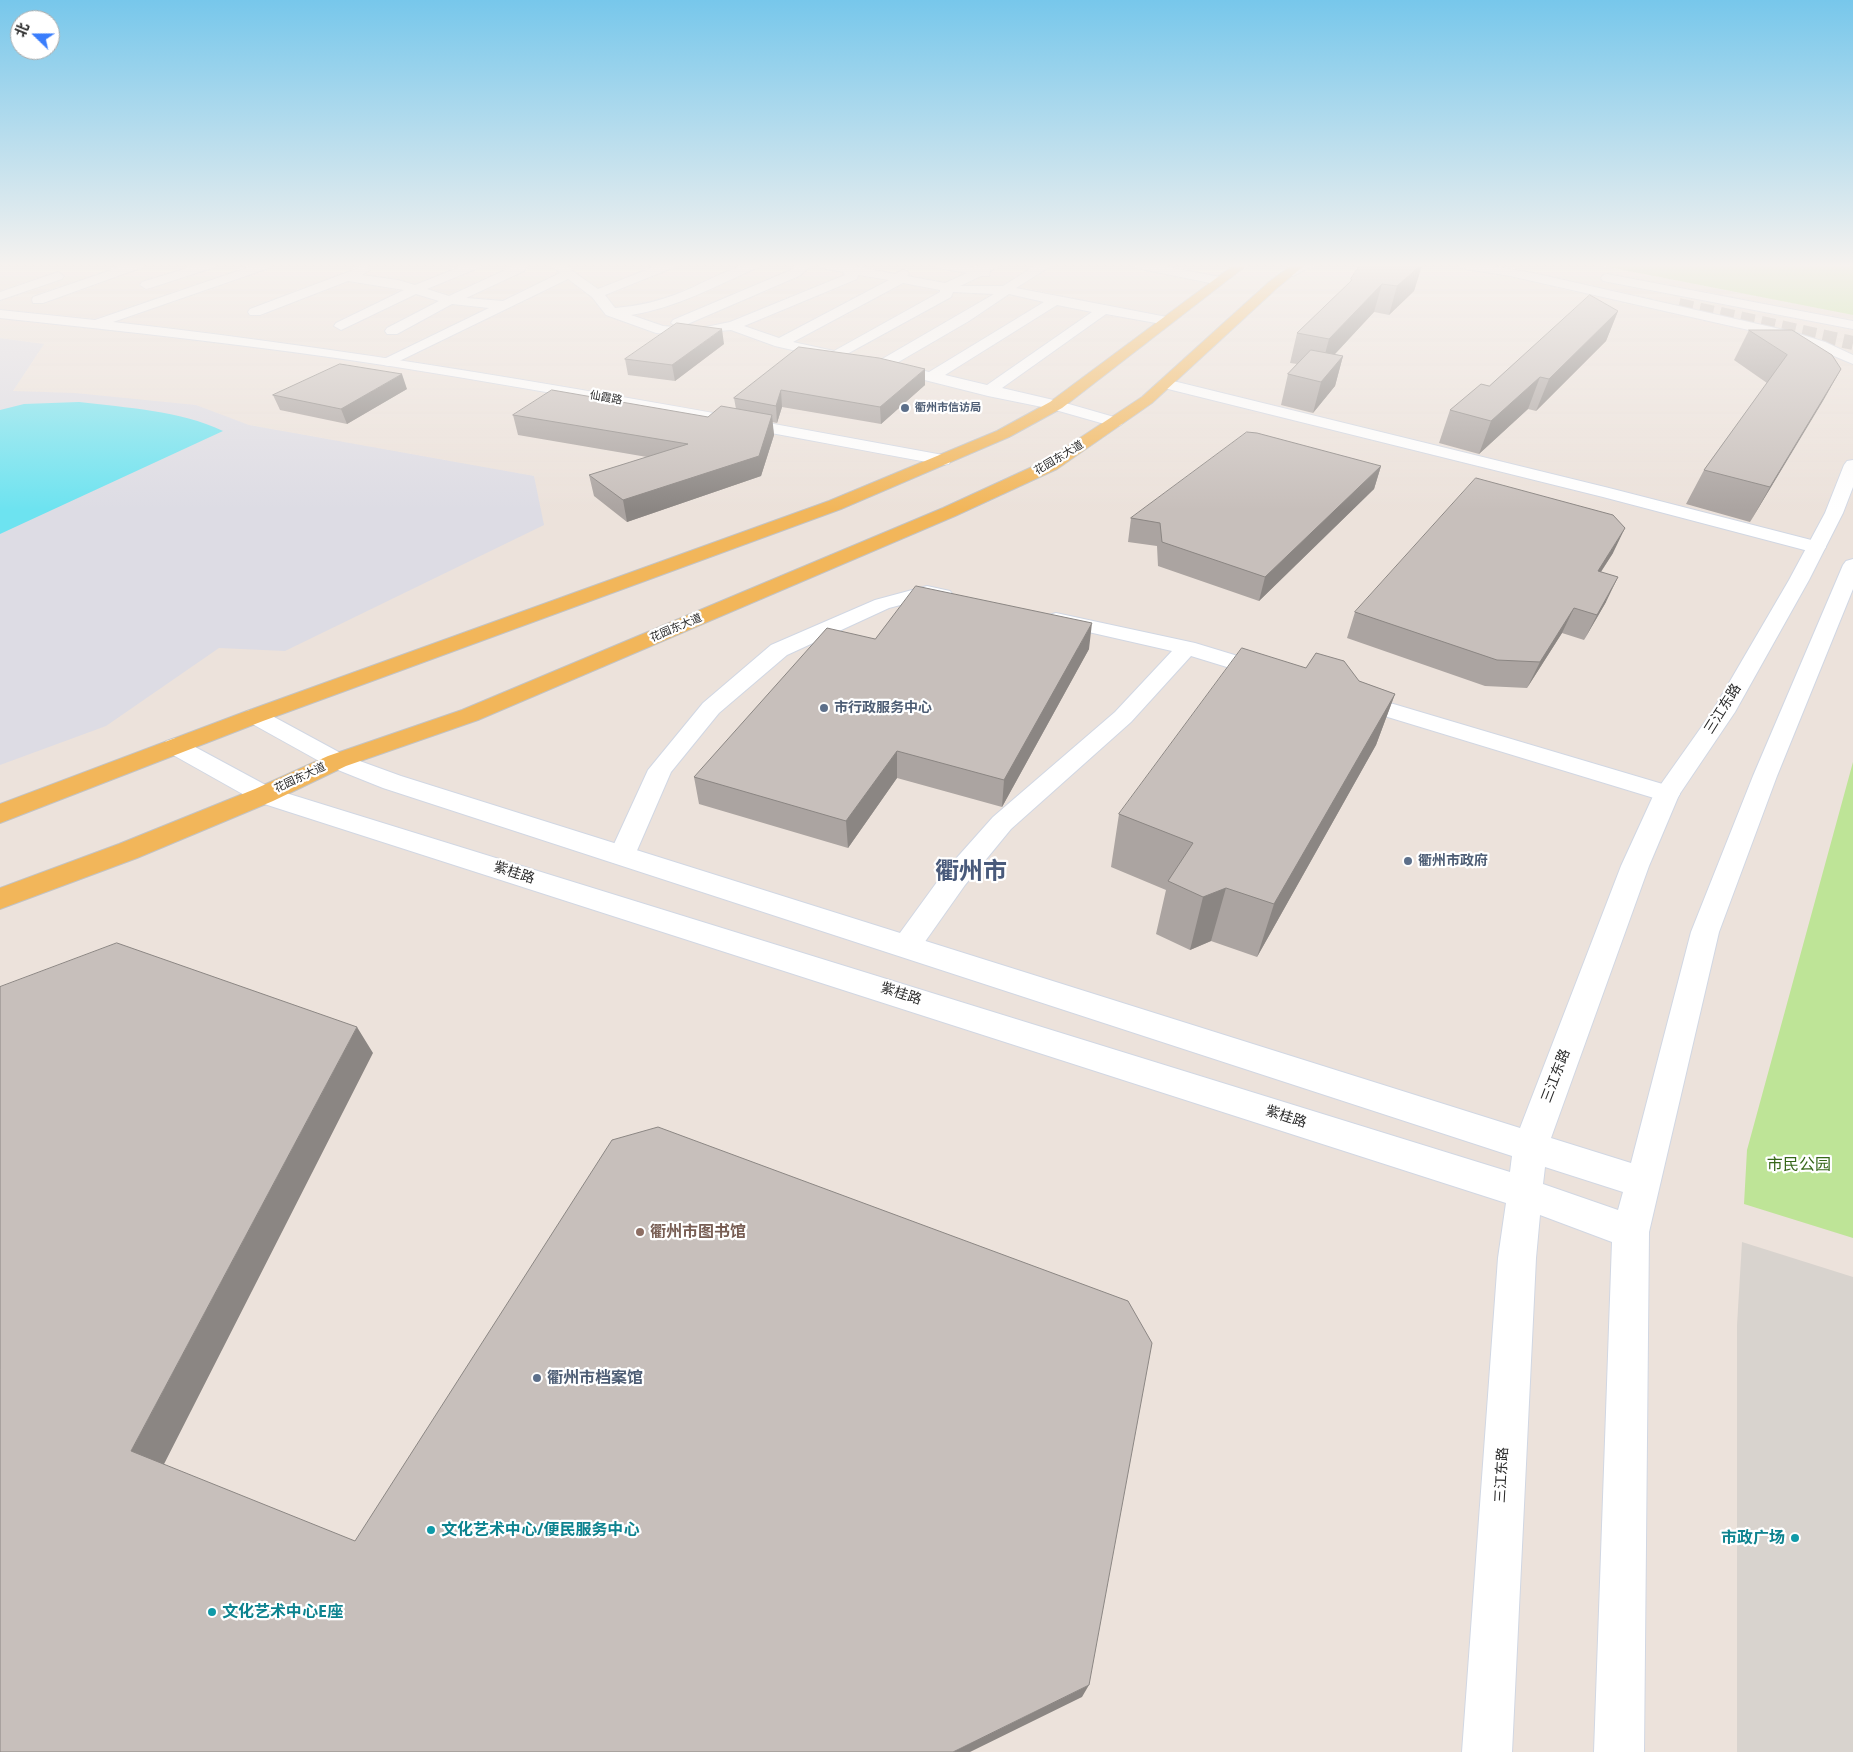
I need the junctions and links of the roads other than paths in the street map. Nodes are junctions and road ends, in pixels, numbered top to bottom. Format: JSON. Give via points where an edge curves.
{"nodes":[{"id":1,"x":284,"y":347,"type":"edge"},
{"id":2,"x":420,"y":347,"type":"edge"},
{"id":3,"x":796,"y":347,"type":"edge"},
{"id":4,"x":852,"y":347,"type":"edge"},
{"id":5,"x":914,"y":347,"type":"edge"},
{"id":6,"x":980,"y":347,"type":"edge"},
{"id":7,"x":1050,"y":347,"type":"edge"},
{"id":8,"x":1132,"y":347,"type":"edge"},
{"id":9,"x":1208,"y":347,"type":"edge"},
{"id":10,"x":1826,"y":347,"type":"edge"},
{"id":11,"x":836,"y":356,"type":"junction"},
{"id":12,"x":1853,"y":360,"type":"edge"},
{"id":13,"x":389,"y":362,"type":"junction"},
{"id":14,"x":882,"y":365,"type":"junction"},
{"id":15,"x":931,"y":377,"type":"junction"},
{"id":16,"x":1165,"y":384,"type":"junction"},
{"id":17,"x":988,"y":390,"type":"junction"},
{"id":18,"x":1056,"y":404,"type":"junction"},
{"id":19,"x":1115,"y":422,"type":"junction"},
{"id":20,"x":943,"y":460,"type":"junction"},
{"id":21,"x":1853,"y":465,"type":"edge"},
{"id":22,"x":1816,"y":547,"type":"junction"},
{"id":23,"x":1853,"y":565,"type":"edge"},
{"id":24,"x":960,"y":598,"type":"edge"},
{"id":25,"x":1034,"y":614,"type":"edge"},
{"id":26,"x":1186,"y":648,"type":"junction"},
{"id":27,"x":1290,"y":680,"type":"edge"},
{"id":28,"x":1328,"y":691,"type":"edge"},
{"id":29,"x":255,"y":716,"type":"junction"},
{"id":30,"x":175,"y":746,"type":"junction"},
{"id":31,"x":336,"y":761,"type":"junction"},
{"id":32,"x":264,"y":794,"type":"junction"},
{"id":33,"x":1667,"y":794,"type":"junction"},
{"id":34,"x":0,"y":814,"type":"edge"},
{"id":35,"x":622,"y":856,"type":"junction"},
{"id":36,"x":0,"y":899,"type":"edge"},
{"id":37,"x":907,"y":945,"type":"junction"},
{"id":38,"x":1530,"y":1146,"type":"junction"},
{"id":39,"x":1644,"y":1183,"type":"junction"},
{"id":40,"x":1524,"y":1193,"type":"junction"},
{"id":41,"x":1631,"y":1232,"type":"junction"},
{"id":42,"x":1487,"y":1752,"type":"edge"},
{"id":43,"x":1620,"y":1752,"type":"edge"}],
"edges":[{"from":1,"to":13,"type":"street","name":"仙霞路"},
{"from":2,"to":13,"type":"street"},
{"from":3,"to":11,"type":"street"},
{"from":4,"to":11,"type":"street"},
{"from":5,"to":14,"type":"street"},
{"from":6,"to":15,"type":"street"},
{"from":7,"to":17,"type":"street"},
{"from":8,"to":18,"type":"main road"},
{"from":9,"to":16,"type":"main road","name":"花园东大道"},
{"from":10,"to":12,"type":"street"},
{"from":11,"to":14,"type":"street"},
{"from":13,"to":20,"type":"street","name":"仙霞路","via":[[598,396]]},
{"from":14,"to":15,"type":"street"},
{"from":15,"to":17,"type":"street"},
{"from":16,"to":19,"type":"main road","name":"花园东大道"},
{"from":16,"to":22,"type":"street"},
{"from":17,"to":18,"type":"street"},
{"from":18,"to":19,"type":"street"},
{"from":18,"to":20,"type":"main road","via":[[1003,434]]},
{"from":19,"to":31,"type":"main road","name":"花园东大道","via":[[1051,465],[949,512],[470,714]]},
{"from":20,"to":29,"type":"main road","via":[[835,505]]},
{"from":21,"to":22,"type":"street","name":"三江东路"},
{"from":22,"to":33,"type":"street","name":"三江东路","via":[[1723,712]]},
{"from":23,"to":39,"type":"street","via":[[1765,776],[1705,932]]},
{"from":24,"to":35,"type":"street","via":[[928,592],[882,604],[778,650],[712,708],[660,770]]},
{"from":25,"to":26,"type":"street"},
{"from":26,"to":27,"type":"street"},
{"from":26,"to":37,"type":"street","via":[[1123,717],[1002,823],[956,878]]},
{"from":28,"to":33,"type":"street"},
{"from":29,"to":30,"type":"main road"},
{"from":29,"to":31,"type":"street"},
{"from":30,"to":32,"type":"street","name":"紫桂路"},
{"from":30,"to":34,"type":"main road"},
{"from":31,"to":32,"type":"main road","name":"花园东大道"},
{"from":31,"to":35,"type":"street"},
{"from":32,"to":36,"type":"main road","name":"花园东大道","via":[[128,851]]},
{"from":32,"to":40,"type":"street","name":"紫桂路"},
{"from":33,"to":38,"type":"street","name":"三江东路","via":[[1634,866]]},
{"from":35,"to":37,"type":"street"},
{"from":37,"to":38,"type":"street"},
{"from":38,"to":39,"type":"street"},
{"from":38,"to":40,"type":"street","name":"三江东路"},
{"from":39,"to":41,"type":"street"},
{"from":40,"to":41,"type":"street","name":"紫桂路"},
{"from":40,"to":42,"type":"street","name":"三江东路","via":[[1506,1419]]},
{"from":41,"to":43,"type":"street"}]}
